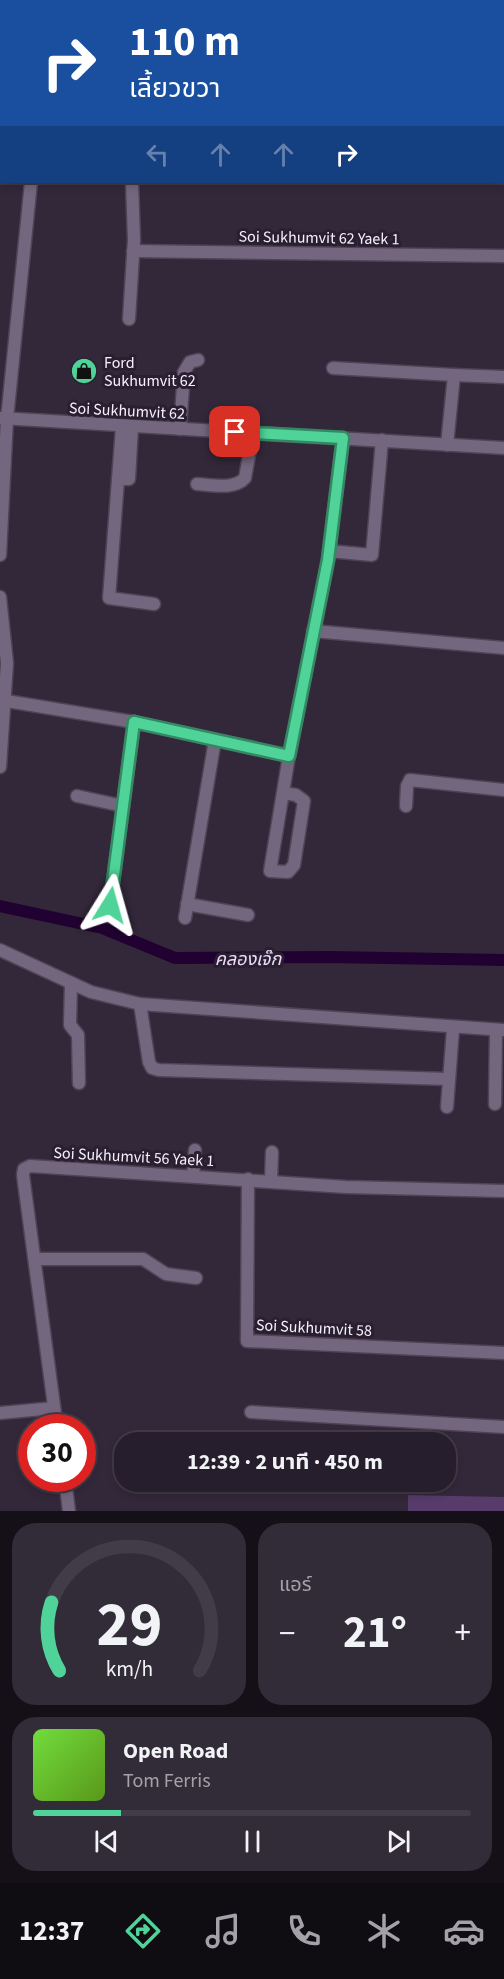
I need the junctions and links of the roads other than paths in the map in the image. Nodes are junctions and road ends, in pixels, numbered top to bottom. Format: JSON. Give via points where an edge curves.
{"nodes":[{"id":1,"x":31,"y":183,"type":"edge"},
{"id":2,"x":132,"y":183,"type":"edge"},
{"id":3,"x":133,"y":251,"type":"junction"},
{"id":4,"x":504,"y":256,"type":"edge"},
{"id":5,"x":129,"y":319,"type":"dead end"},
{"id":6,"x":198,"y":360,"type":"dead end"},
{"id":7,"x":333,"y":368,"type":"dead end"},
{"id":8,"x":454,"y":375,"type":"junction"},
{"id":9,"x":504,"y":377,"type":"edge"},
{"id":10,"x":3,"y":418,"type":"edge"},
{"id":11,"x":127,"y":427,"type":"junction"},
{"id":12,"x":180,"y":429,"type":"junction"},
{"id":13,"x":254,"y":433,"type":"junction"},
{"id":14,"x":343,"y":438,"type":"junction"},
{"id":15,"x":382,"y":440,"type":"junction"},
{"id":16,"x":447,"y":445,"type":"junction"},
{"id":17,"x":504,"y":448,"type":"edge"},
{"id":18,"x":197,"y":484,"type":"dead end"},
{"id":19,"x":329,"y":551,"type":"junction"},
{"id":20,"x":0,"y":555,"type":"edge"},
{"id":21,"x":0,"y":597,"type":"edge"},
{"id":22,"x":154,"y":604,"type":"dead end"},
{"id":23,"x":313,"y":631,"type":"junction"},
{"id":24,"x":504,"y":648,"type":"edge"},
{"id":25,"x":3,"y":700,"type":"edge"},
{"id":26,"x":134,"y":722,"type":"junction"},
{"id":27,"x":215,"y":740,"type":"junction"},
{"id":28,"x":289,"y":756,"type":"junction"},
{"id":29,"x":0,"y":767,"type":"edge"},
{"id":30,"x":504,"y":790,"type":"edge"},
{"id":31,"x":283,"y":793,"type":"junction"},
{"id":32,"x":77,"y":796,"type":"dead end"},
{"id":33,"x":123,"y":806,"type":"junction"},
{"id":34,"x":406,"y":806,"type":"dead end"},
{"id":35,"x":187,"y":904,"type":"junction"},
{"id":36,"x":110,"y":905,"type":"dead end"},
{"id":37,"x":248,"y":915,"type":"dead end"},
{"id":38,"x":185,"y":918,"type":"dead end"},
{"id":39,"x":0,"y":950,"type":"edge"},
{"id":40,"x":71,"y":983,"type":"junction"},
{"id":41,"x":140,"y":1004,"type":"junction"},
{"id":42,"x":453,"y":1029,"type":"junction"},
{"id":43,"x":500,"y":1030,"type":"edge"},
{"id":44,"x":448,"y":1080,"type":"junction"},
{"id":45,"x":79,"y":1083,"type":"dead end"},
{"id":46,"x":495,"y":1104,"type":"dead end"},
{"id":47,"x":447,"y":1107,"type":"dead end"},
{"id":48,"x":195,"y":1150,"type":"dead end"},
{"id":49,"x":272,"y":1152,"type":"dead end"},
{"id":50,"x":194,"y":1176,"type":"junction"},
{"id":51,"x":248,"y":1179,"type":"junction"},
{"id":52,"x":272,"y":1181,"type":"junction"},
{"id":53,"x":504,"y":1191,"type":"edge"},
{"id":54,"x":35,"y":1259,"type":"junction"},
{"id":55,"x":196,"y":1278,"type":"dead end"},
{"id":56,"x":504,"y":1353,"type":"edge"},
{"id":57,"x":54,"y":1408,"type":"junction"},
{"id":58,"x":251,"y":1412,"type":"dead end"},
{"id":59,"x":0,"y":1413,"type":"edge"},
{"id":60,"x":55,"y":1414,"type":"edge"},
{"id":61,"x":504,"y":1427,"type":"edge"},
{"id":62,"x":66,"y":1492,"type":"edge"},
{"id":63,"x":69,"y":1511,"type":"edge"}],
"edges":[{"from":1,"to":10,"type":"street"},
{"from":2,"to":3,"type":"street"},
{"from":3,"to":4,"type":"street","name":"Soi Sukhumvit 62 Yaek 1"},
{"from":3,"to":5,"type":"street"},
{"from":6,"to":12,"type":"street","via":[[190,362],[184,372]]},
{"from":7,"to":8,"type":"street"},
{"from":8,"to":9,"type":"street"},
{"from":8,"to":16,"type":"street"},
{"from":10,"to":11,"type":"street","name":"Soi Sukhumvit 62"},
{"from":10,"to":20,"type":"street"},
{"from":11,"to":12,"type":"street","name":"Soi Sukhumvit 62"},
{"from":11,"to":22,"type":"street","via":[[118,479],[109,598]]},
{"from":12,"to":13,"type":"street","name":"Soi Sukhumvit 62"},
{"from":13,"to":14,"type":"street","name":"Soi Sukhumvit 62"},
{"from":13,"to":18,"type":"street","via":[[242,482],[231,486]]},
{"from":14,"to":15,"type":"street","name":"Soi Sukhumvit 62"},
{"from":14,"to":19,"type":"street"},
{"from":15,"to":16,"type":"street","name":"Soi Sukhumvit 62"},
{"from":15,"to":19,"type":"street","via":[[372,555]]},
{"from":16,"to":17,"type":"street","name":"Soi Sukhumvit 62"},
{"from":19,"to":23,"type":"street"},
{"from":21,"to":25,"type":"street","via":[[7,663]]},
{"from":23,"to":24,"type":"street"},
{"from":23,"to":28,"type":"street"},
{"from":25,"to":26,"type":"street"},
{"from":25,"to":29,"type":"street"},
{"from":26,"to":27,"type":"street"},
{"from":26,"to":33,"type":"street"},
{"from":27,"to":28,"type":"street"},
{"from":27,"to":35,"type":"street"},
{"from":28,"to":31,"type":"street"},
{"from":30,"to":34,"type":"street","via":[[410,780]]},
{"from":31,"to":31,"type":"street","via":[[270,871],[288,872],[294,865],[304,801]]},
{"from":32,"to":33,"type":"street"},
{"from":33,"to":36,"type":"street"},
{"from":35,"to":37,"type":"street"},
{"from":35,"to":38,"type":"street"},
{"from":39,"to":40,"type":"street"},
{"from":40,"to":41,"type":"street"},
{"from":40,"to":45,"type":"street","via":[[70,1025],[78,1035]]},
{"from":41,"to":42,"type":"street"},
{"from":41,"to":44,"type":"street","via":[[149,1062],[159,1070]]},
{"from":42,"to":43,"type":"street"},
{"from":42,"to":44,"type":"street"},
{"from":43,"to":46,"type":"street"},
{"from":44,"to":47,"type":"street"},
{"from":48,"to":50,"type":"street"},
{"from":49,"to":52,"type":"street"},
{"from":50,"to":51,"type":"street","name":"Soi Sukhumvit 56 Yaek 1"},
{"from":50,"to":54,"type":"street","name":"Soi Sukhumvit 56 Yaek 1","via":[[30,1166],[24,1169]]},
{"from":51,"to":52,"type":"street","name":"Soi Sukhumvit 56 Yaek 1"},
{"from":51,"to":56,"type":"street","name":"Soi Sukhumvit 58","via":[[247,1341]]},
{"from":52,"to":53,"type":"street","name":"Soi Sukhumvit 56 Yaek 1"},
{"from":54,"to":55,"type":"street","via":[[143,1259],[166,1274]]},
{"from":54,"to":57,"type":"street","name":"Soi Sukhumvit 56 Yaek 1"},
{"from":57,"to":59,"type":"street"},
{"from":57,"to":60,"type":"street","name":"Soi Sukhumvit 56 Yaek 1"},
{"from":58,"to":61,"type":"street"},
{"from":62,"to":63,"type":"street"}]}
